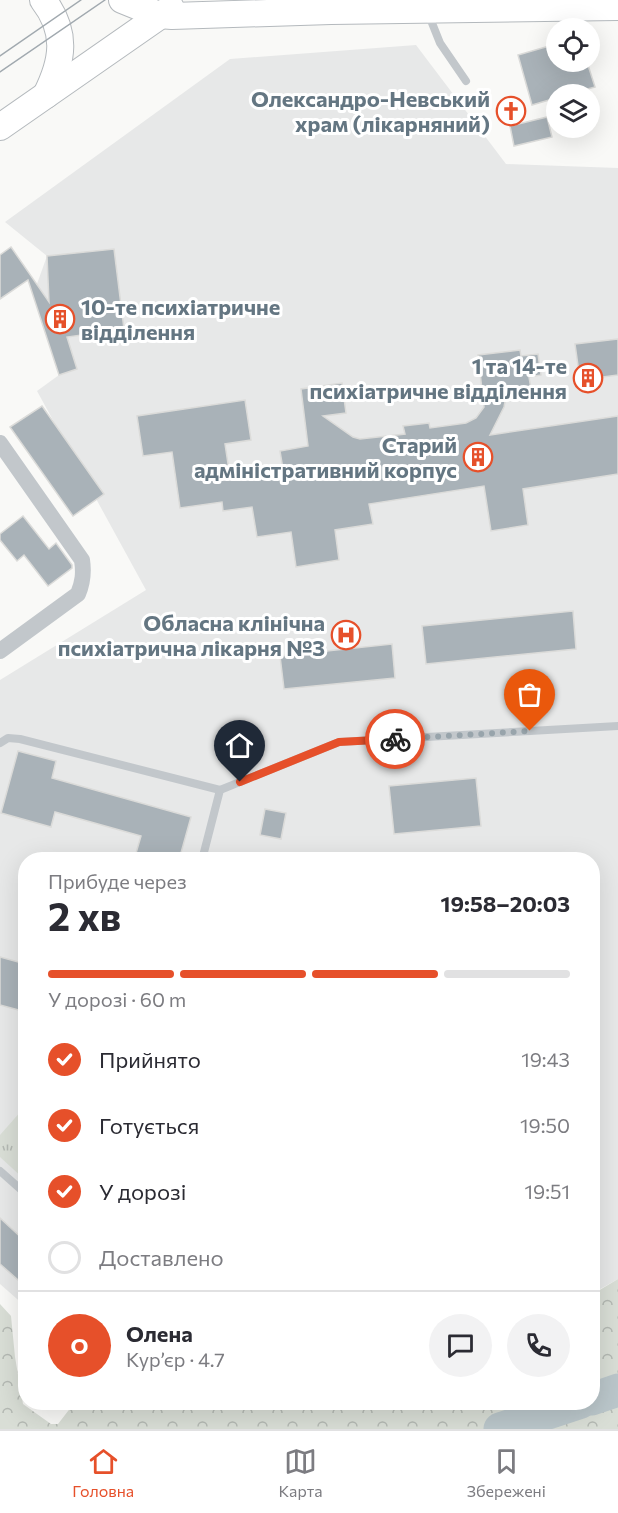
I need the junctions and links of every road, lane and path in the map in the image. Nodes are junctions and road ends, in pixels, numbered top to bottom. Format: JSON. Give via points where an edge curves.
{"nodes":[{"id":1,"x":43,"y":0,"type":"edge"},
{"id":2,"x":122,"y":0,"type":"edge"},
{"id":3,"x":184,"y":0,"type":"edge"},
{"id":4,"x":274,"y":0,"type":"edge"},
{"id":5,"x":618,"y":7,"type":"edge"},
{"id":6,"x":426,"y":10,"type":"junction"},
{"id":7,"x":303,"y":12,"type":"junction"},
{"id":8,"x":159,"y":15,"type":"junction"},
{"id":9,"x":466,"y":81,"type":"dead end"},
{"id":10,"x":46,"y":96,"type":"junction"},
{"id":11,"x":0,"y":127,"type":"edge"},
{"id":12,"x":0,"y":443,"type":"edge"},
{"id":13,"x":0,"y":651,"type":"edge"},
{"id":14,"x":618,"y":726,"type":"edge"},
{"id":15,"x":0,"y":743,"type":"edge"},
{"id":16,"x":220,"y":790,"type":"junction"},
{"id":17,"x":204,"y":852,"type":"edge"},
{"id":18,"x":0,"y":1171,"type":"edge"},
{"id":19,"x":18,"y":1187,"type":"edge"}],
"edges":[{"from":1,"to":10,"type":"main road","via":[[55,18],[61,43],[57,69]]},
{"from":2,"to":8,"type":"main road"},
{"from":3,"to":8,"type":"main road"},
{"from":4,"to":7,"type":"main road"},
{"from":5,"to":6,"type":"main road"},
{"from":6,"to":7,"type":"main road"},
{"from":6,"to":9,"type":"lane","via":[[440,43]]},
{"from":7,"to":8,"type":"main road"},
{"from":8,"to":10,"type":"main road"},
{"from":10,"to":11,"type":"main road"},
{"from":12,"to":13,"type":"street","via":[[82,560],[84,572],[78,594]]},
{"from":14,"to":16,"type":"lane","via":[[339,742]]},
{"from":15,"to":16,"type":"lane","via":[[8,738],[20,739]]},
{"from":16,"to":17,"type":"lane"},
{"from":18,"to":19,"type":"lane"}]}
